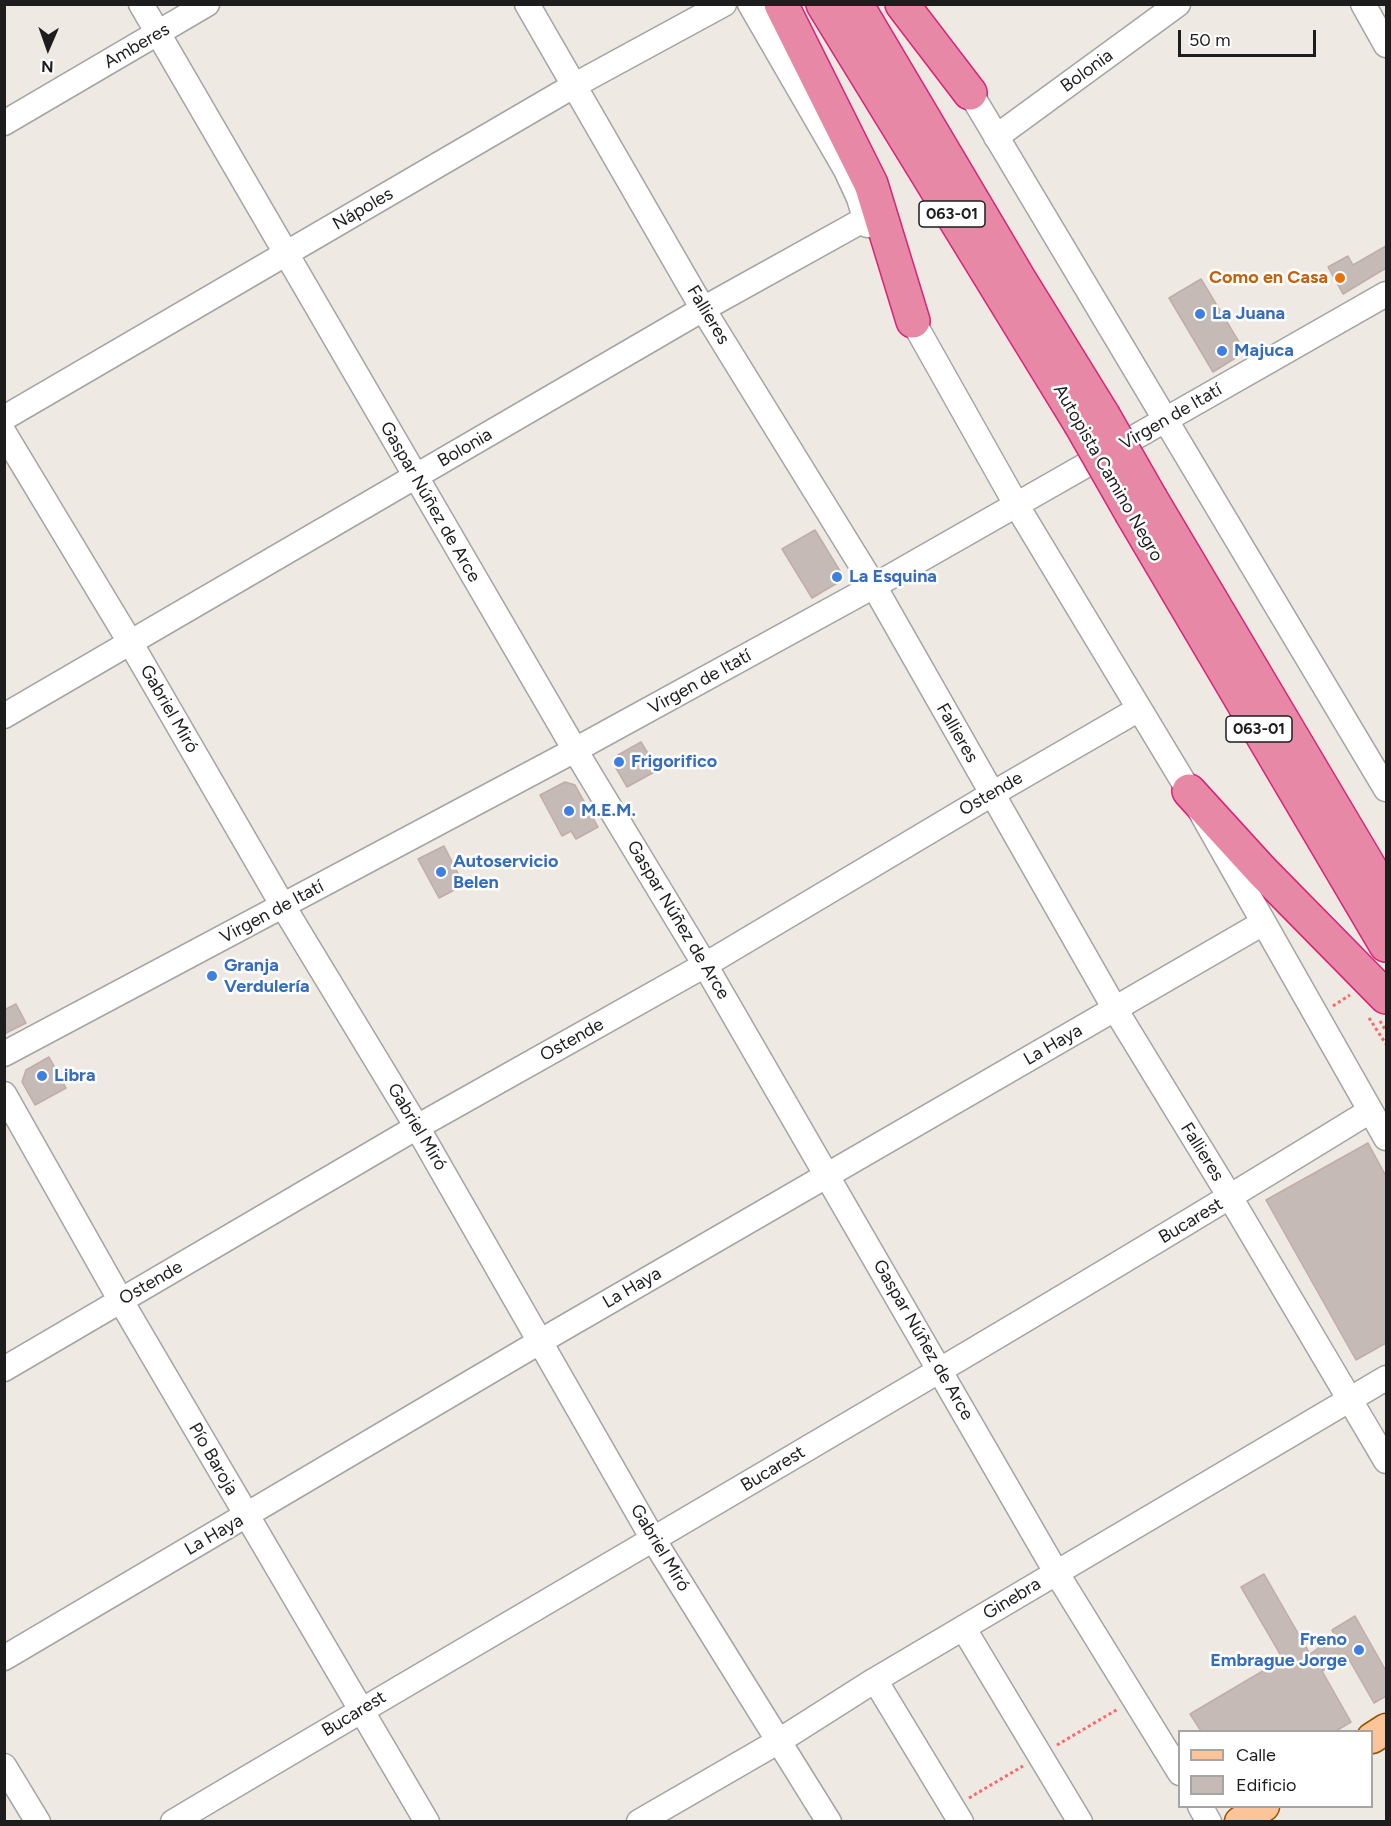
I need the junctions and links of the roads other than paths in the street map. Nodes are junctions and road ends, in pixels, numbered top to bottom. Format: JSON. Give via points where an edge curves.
{"nodes":[{"id":1,"x":141,"y":4,"type":"edge"},
{"id":2,"x":207,"y":4,"type":"edge"},
{"id":3,"x":527,"y":4,"type":"edge"},
{"id":4,"x":724,"y":4,"type":"edge"},
{"id":5,"x":750,"y":4,"type":"edge"},
{"id":6,"x":781,"y":4,"type":"edge"},
{"id":7,"x":823,"y":4,"type":"edge"},
{"id":8,"x":856,"y":4,"type":"edge"},
{"id":9,"x":902,"y":4,"type":"edge"},
{"id":10,"x":918,"y":4,"type":"edge"},
{"id":11,"x":1179,"y":4,"type":"edge"},
{"id":12,"x":1363,"y":4,"type":"edge"},
{"id":13,"x":158,"y":33,"type":"junction"},
{"id":14,"x":1386,"y":45,"type":"edge"},
{"id":15,"x":575,"y":85,"type":"junction"},
{"id":16,"x":970,"y":93,"type":"junction"},
{"id":17,"x":4,"y":123,"type":"edge"},
{"id":18,"x":996,"y":137,"type":"junction"},
{"id":19,"x":865,"y":219,"type":"junction"},
{"id":20,"x":285,"y":255,"type":"junction"},
{"id":21,"x":1386,"y":294,"type":"edge"},
{"id":22,"x":703,"y":309,"type":"junction"},
{"id":23,"x":913,"y":321,"type":"junction"},
{"id":24,"x":4,"y":418,"type":"edge"},
{"id":25,"x":1091,"y":419,"type":"junction"},
{"id":26,"x":1164,"y":420,"type":"junction"},
{"id":27,"x":4,"y":433,"type":"edge"},
{"id":28,"x":415,"y":477,"type":"junction"},
{"id":29,"x":1017,"y":506,"type":"junction"},
{"id":30,"x":1141,"y":507,"type":"junction"},
{"id":31,"x":874,"y":586,"type":"junction"},
{"id":32,"x":130,"y":642,"type":"junction"},
{"id":33,"x":1139,"y":709,"type":"junction"},
{"id":34,"x":4,"y":716,"type":"edge"},
{"id":35,"x":575,"y":750,"type":"junction"},
{"id":36,"x":1384,"y":781,"type":"edge"},
{"id":37,"x":1189,"y":791,"type":"junction"},
{"id":38,"x":992,"y":794,"type":"junction"},
{"id":39,"x":1386,"y":895,"type":"edge"},
{"id":40,"x":283,"y":906,"type":"junction"},
{"id":41,"x":1263,"y":923,"type":"junction"},
{"id":42,"x":1386,"y":945,"type":"edge"},
{"id":43,"x":705,"y":966,"type":"junction"},
{"id":44,"x":1370,"y":1003,"type":"edge"},
{"id":45,"x":1115,"y":1009,"type":"junction"},
{"id":46,"x":4,"y":1054,"type":"edge"},
{"id":47,"x":4,"y":1094,"type":"edge"},
{"id":48,"x":1370,"y":1111,"type":"junction"},
{"id":49,"x":417,"y":1127,"type":"junction"},
{"id":50,"x":1386,"y":1138,"type":"edge"},
{"id":51,"x":827,"y":1175,"type":"junction"},
{"id":52,"x":1230,"y":1197,"type":"junction"},
{"id":53,"x":121,"y":1301,"type":"junction"},
{"id":54,"x":541,"y":1341,"type":"junction"},
{"id":55,"x":4,"y":1369,"type":"edge"},
{"id":56,"x":940,"y":1370,"type":"junction"},
{"id":57,"x":1386,"y":1378,"type":"edge"},
{"id":58,"x":1350,"y":1400,"type":"junction"},
{"id":59,"x":1386,"y":1461,"type":"edge"},
{"id":60,"x":247,"y":1516,"type":"junction"},
{"id":61,"x":653,"y":1539,"type":"junction"},
{"id":62,"x":1056,"y":1572,"type":"junction"},
{"id":63,"x":964,"y":1629,"type":"junction"},
{"id":64,"x":4,"y":1658,"type":"edge"},
{"id":65,"x":875,"y":1680,"type":"junction"},
{"id":66,"x":361,"y":1710,"type":"junction"},
{"id":67,"x":1386,"y":1729,"type":"edge"},
{"id":68,"x":1373,"y":1737,"type":"edge"},
{"id":69,"x":779,"y":1741,"type":"junction"},
{"id":70,"x":4,"y":1766,"type":"edge"},
{"id":71,"x":1178,"y":1771,"type":"edge"},
{"id":72,"x":1201,"y":1808,"type":"edge"},
{"id":73,"x":1261,"y":1808,"type":"edge"},
{"id":74,"x":38,"y":1821,"type":"edge"},
{"id":75,"x":173,"y":1821,"type":"edge"},
{"id":76,"x":427,"y":1821,"type":"edge"},
{"id":77,"x":639,"y":1821,"type":"edge"},
{"id":78,"x":829,"y":1821,"type":"edge"},
{"id":79,"x":961,"y":1821,"type":"edge"},
{"id":80,"x":1080,"y":1821,"type":"edge"},
{"id":81,"x":1209,"y":1821,"type":"edge"},
{"id":82,"x":1240,"y":1821,"type":"edge"}],
"edges":[{"from":1,"to":13,"type":"street","name":"Gaspar Núñez de Arce"},
{"from":2,"to":13,"type":"street","name":"Amberes"},
{"from":3,"to":15,"type":"street","name":"Fallieres"},
{"from":4,"to":15,"type":"street","name":"Nápoles"},
{"from":5,"to":19,"type":"street","via":[[846,170]]},
{"from":6,"to":23,"type":"highway","via":[[871,184]]},
{"from":7,"to":25,"type":"highway","name":"Autopista Camino Negro","number":"063-01"},
{"from":8,"to":25,"type":"highway","name":"Autopista Camino Negro","number":"063-01","via":[[1019,279]]},
{"from":9,"to":16,"type":"highway"},
{"from":10,"to":16,"type":"street"},
{"from":11,"to":18,"type":"street","name":"Bolonia"},
{"from":12,"to":14,"type":"street"},
{"from":13,"to":17,"type":"street","name":"Amberes"},
{"from":13,"to":20,"type":"street","name":"Gaspar Núñez de Arce"},
{"from":15,"to":20,"type":"street","name":"Nápoles"},
{"from":15,"to":22,"type":"street","name":"Fallieres"},
{"from":16,"to":18,"type":"street"},
{"from":18,"to":26,"type":"street"},
{"from":19,"to":22,"type":"street","name":"Bolonia"},
{"from":19,"to":23,"type":"street","via":[[879,262]]},
{"from":20,"to":24,"type":"street","name":"Nápoles"},
{"from":20,"to":28,"type":"street","name":"Gaspar Núñez de Arce"},
{"from":21,"to":26,"type":"street","name":"Virgen de Itatí"},
{"from":22,"to":28,"type":"street","name":"Bolonia"},
{"from":22,"to":31,"type":"street","name":"Fallieres"},
{"from":23,"to":29,"type":"street"},
{"from":25,"to":30,"type":"highway","name":"Autopista Camino Negro","number":"063-01","bridge":true},
{"from":26,"to":29,"type":"street","name":"Virgen de Itatí"},
{"from":26,"to":36,"type":"street"},
{"from":27,"to":32,"type":"street","name":"Gabriel Miró"},
{"from":28,"to":32,"type":"street","name":"Bolonia"},
{"from":28,"to":35,"type":"street","name":"Gaspar Núñez de Arce"},
{"from":29,"to":31,"type":"street","name":"Virgen de Itatí"},
{"from":29,"to":33,"type":"street"},
{"from":30,"to":39,"type":"highway","name":"Autopista Camino Negro","number":"063-01"},
{"from":30,"to":42,"type":"highway","name":"Autopista Camino Negro","number":"063-01"},
{"from":31,"to":35,"type":"street","name":"Virgen de Itatí"},
{"from":31,"to":38,"type":"street","name":"Fallieres"},
{"from":32,"to":34,"type":"street","name":"Bolonia"},
{"from":32,"to":40,"type":"street","name":"Gabriel Miró"},
{"from":33,"to":37,"type":"street"},
{"from":33,"to":38,"type":"street","name":"Ostende"},
{"from":35,"to":40,"type":"street","name":"Virgen de Itatí"},
{"from":35,"to":43,"type":"street","name":"Gaspar Núñez de Arce"},
{"from":37,"to":41,"type":"street"},
{"from":37,"to":44,"type":"highway","via":[[1262,871]]},
{"from":38,"to":43,"type":"street","name":"Ostende"},
{"from":38,"to":45,"type":"street","name":"Fallieres"},
{"from":40,"to":46,"type":"street","name":"Virgen de Itatí"},
{"from":40,"to":49,"type":"street","name":"Gabriel Miró"},
{"from":41,"to":45,"type":"street","name":"La Haya"},
{"from":41,"to":48,"type":"street"},
{"from":43,"to":49,"type":"street","name":"Ostende"},
{"from":43,"to":51,"type":"street","name":"Gaspar Núñez de Arce"},
{"from":45,"to":51,"type":"street","name":"La Haya"},
{"from":45,"to":52,"type":"street","name":"Fallieres"},
{"from":47,"to":53,"type":"street","name":"Pío Baroja"},
{"from":48,"to":50,"type":"street"},
{"from":48,"to":52,"type":"street","name":"Bucarest"},
{"from":49,"to":53,"type":"street","name":"Ostende"},
{"from":49,"to":54,"type":"street","name":"Gabriel Miró"},
{"from":51,"to":54,"type":"street","name":"La Haya"},
{"from":51,"to":56,"type":"street","name":"Gaspar Núñez de Arce"},
{"from":52,"to":56,"type":"street","name":"Bucarest"},
{"from":52,"to":58,"type":"street","name":"Fallieres"},
{"from":53,"to":55,"type":"street","name":"Ostende"},
{"from":53,"to":60,"type":"street","name":"Pío Baroja"},
{"from":54,"to":60,"type":"street","name":"La Haya"},
{"from":54,"to":61,"type":"street","name":"Gabriel Miró"},
{"from":56,"to":61,"type":"street","name":"Bucarest"},
{"from":56,"to":62,"type":"street","name":"Gaspar Núñez de Arce"},
{"from":57,"to":58,"type":"street","name":"Ginebra"},
{"from":58,"to":59,"type":"street","name":"Fallieres"},
{"from":58,"to":62,"type":"street","name":"Ginebra"},
{"from":60,"to":64,"type":"street","name":"La Haya"},
{"from":60,"to":66,"type":"street","name":"Pío Baroja"},
{"from":61,"to":66,"type":"street","name":"Bucarest"},
{"from":61,"to":69,"type":"street","name":"Gabriel Miró"},
{"from":62,"to":63,"type":"street","name":"Ginebra"},
{"from":62,"to":71,"type":"street","name":"Gaspar Núñez de Arce"},
{"from":63,"to":65,"type":"street","name":"Ginebra"},
{"from":63,"to":80,"type":"street"},
{"from":65,"to":69,"type":"street","name":"Ginebra"},
{"from":65,"to":79,"type":"street"},
{"from":66,"to":75,"type":"street","name":"Bucarest"},
{"from":66,"to":76,"type":"street","name":"Pío Baroja"},
{"from":67,"to":68,"type":"main road"},
{"from":69,"to":77,"type":"street","name":"Ginebra"},
{"from":69,"to":78,"type":"street","name":"Gabriel Miró"},
{"from":70,"to":74,"type":"street"},
{"from":72,"to":81,"type":"street"},
{"from":73,"to":82,"type":"main road"}]}
